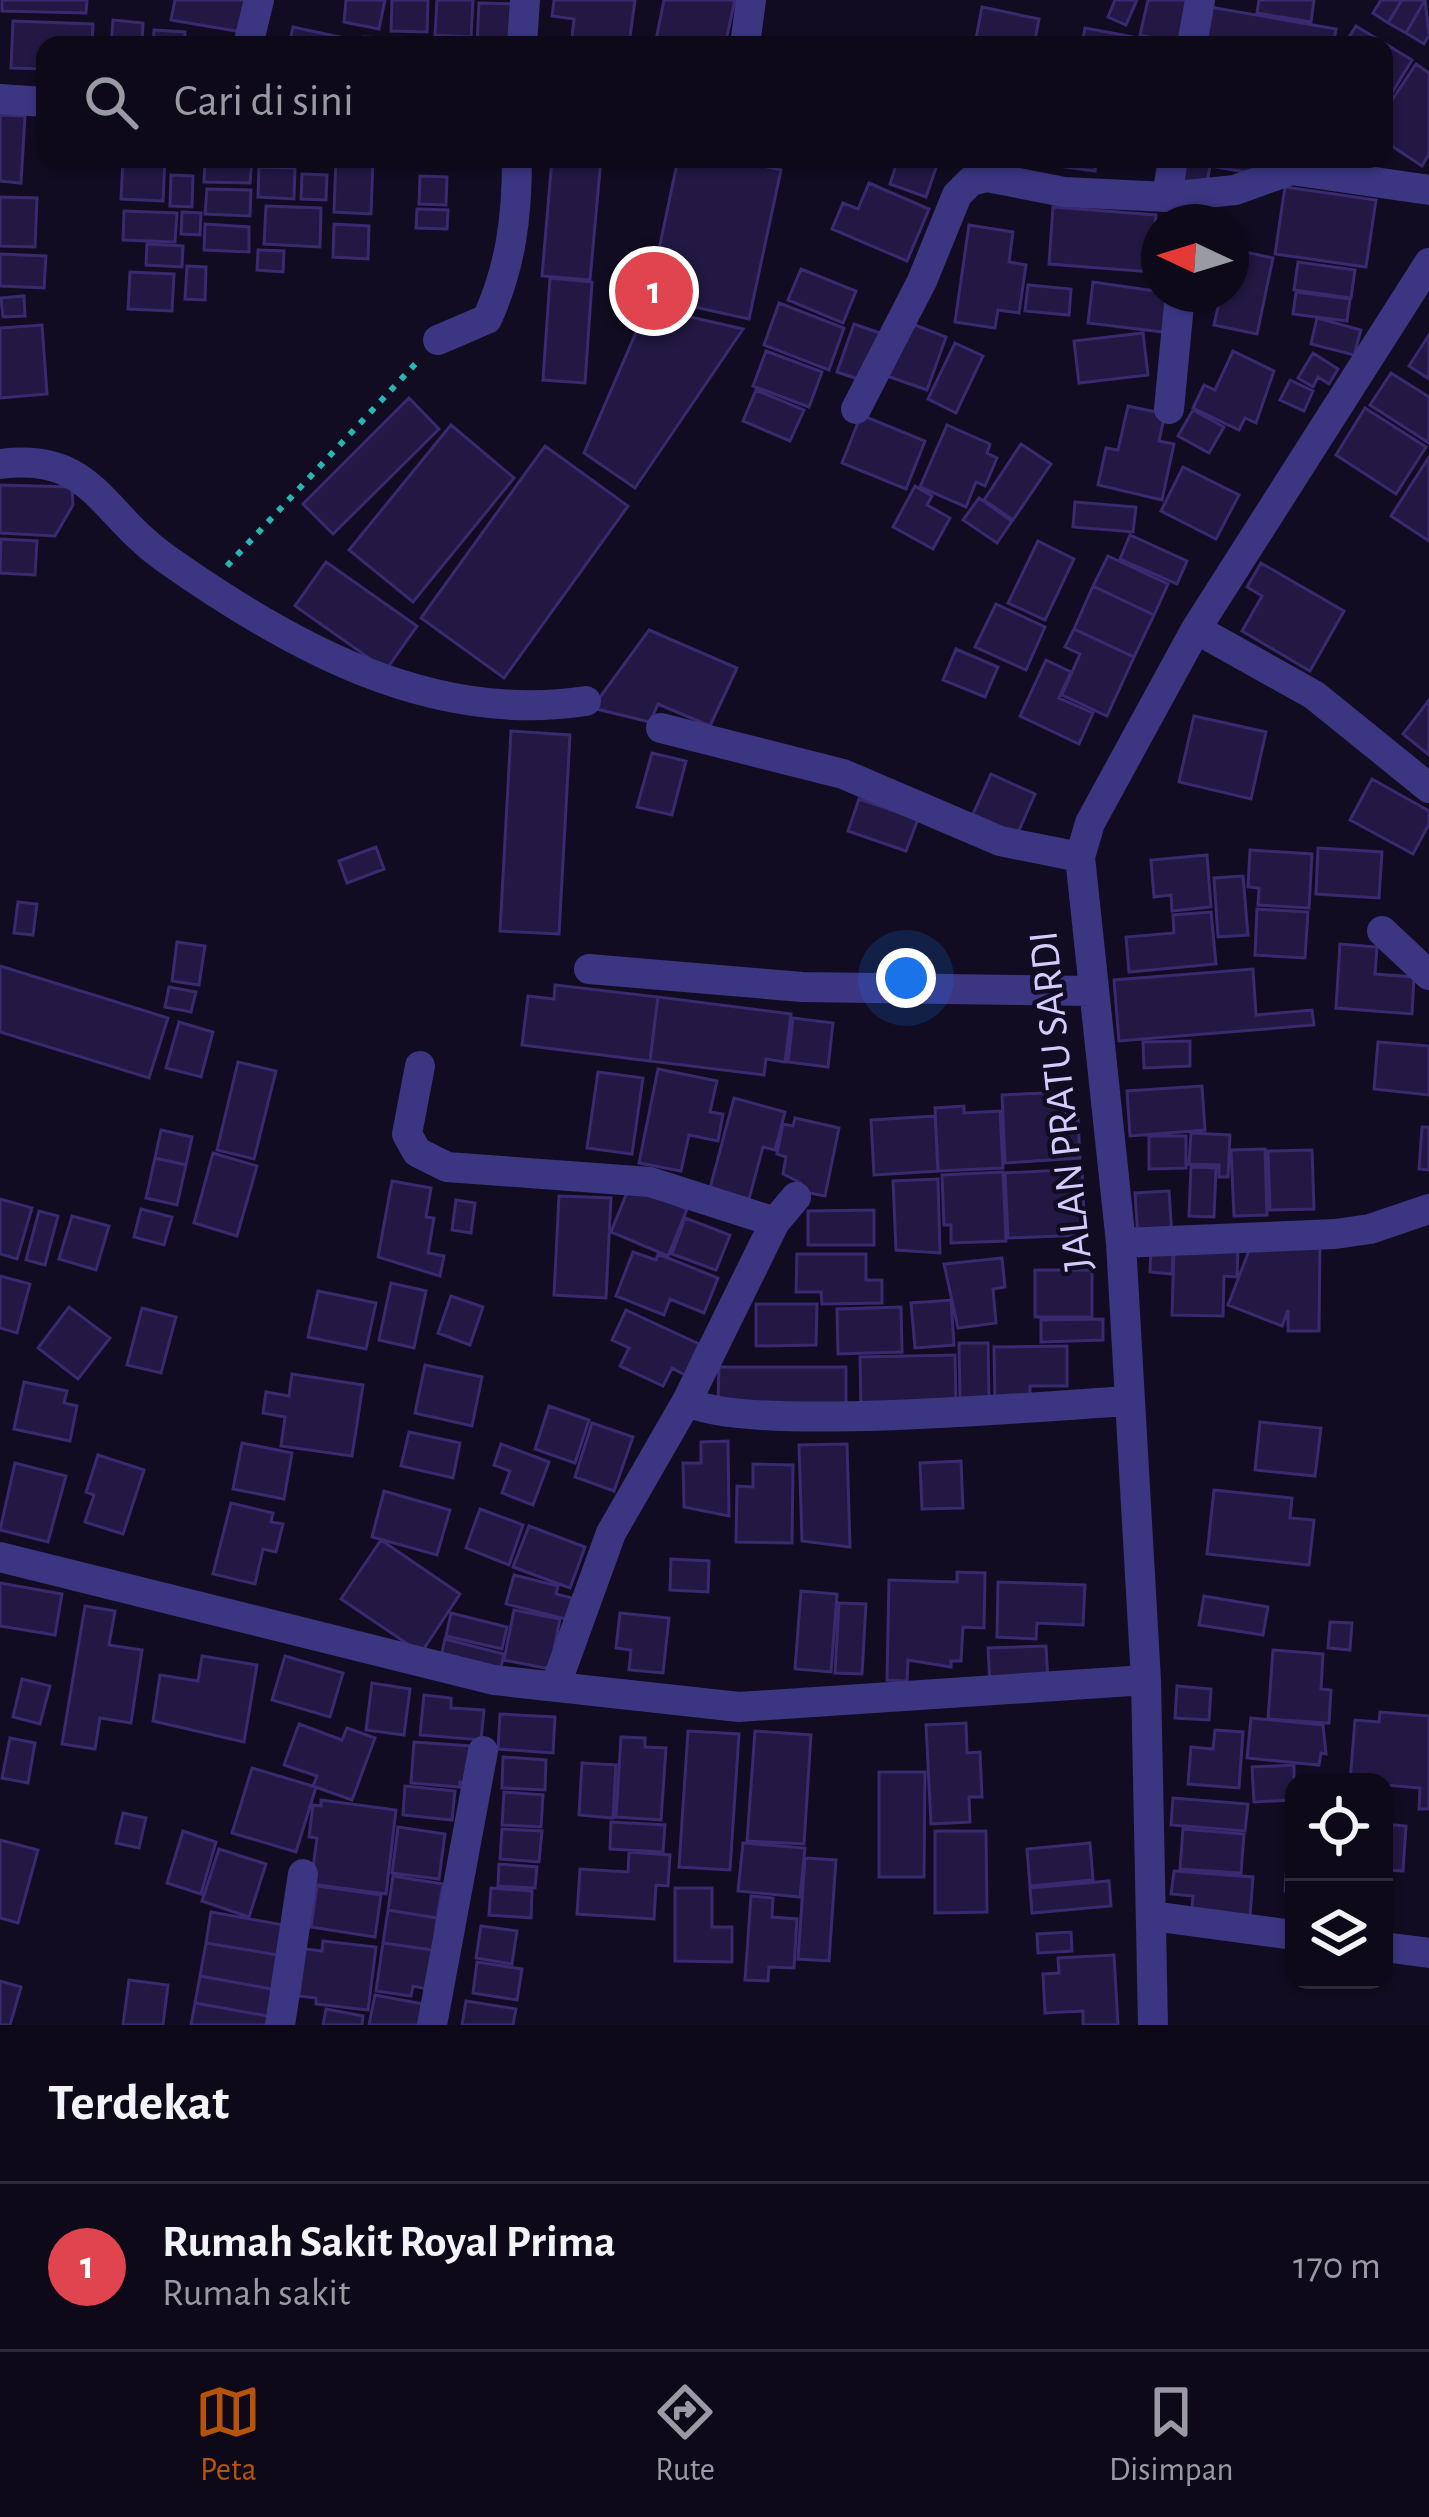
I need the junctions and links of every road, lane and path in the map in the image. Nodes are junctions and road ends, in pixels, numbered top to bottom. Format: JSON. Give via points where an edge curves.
{"nodes":[{"id":1,"x":259,"y":0,"type":"edge"},
{"id":2,"x":524,"y":0,"type":"edge"},
{"id":3,"x":751,"y":0,"type":"edge"},
{"id":4,"x":1200,"y":0,"type":"edge"},
{"id":5,"x":250,"y":36,"type":"edge"},
{"id":6,"x":522,"y":36,"type":"edge"},
{"id":7,"x":746,"y":36,"type":"edge"},
{"id":8,"x":1194,"y":36,"type":"edge"},
{"id":9,"x":0,"y":99,"type":"edge"},
{"id":10,"x":36,"y":101,"type":"edge"},
{"id":11,"x":518,"y":168,"type":"edge"},
{"id":12,"x":1175,"y":168,"type":"edge"},
{"id":13,"x":1429,"y":190,"type":"edge"},
{"id":14,"x":1173,"y":204,"type":"edge"},
{"id":15,"x":1182,"y":204,"type":"edge"},
{"id":16,"x":1186,"y":204,"type":"edge"},
{"id":17,"x":1429,"y":262,"type":"edge"},
{"id":18,"x":1178,"y":312,"type":"edge"},
{"id":19,"x":438,"y":340,"type":"joint"},
{"id":20,"x":856,"y":409,"type":"dead end"},
{"id":21,"x":1169,"y":409,"type":"dead end"},
{"id":22,"x":0,"y":464,"type":"edge"},
{"id":23,"x":208,"y":587,"type":"junction"},
{"id":24,"x":1196,"y":629,"type":"junction"},
{"id":25,"x":586,"y":701,"type":"dead end"},
{"id":26,"x":661,"y":728,"type":"dead end"},
{"id":27,"x":1429,"y":788,"type":"edge"},
{"id":28,"x":1080,"y":857,"type":"junction"},
{"id":29,"x":1382,"y":931,"type":"dead end"},
{"id":30,"x":589,"y":969,"type":"dead end"},
{"id":31,"x":1429,"y":974,"type":"edge"},
{"id":32,"x":1092,"y":991,"type":"junction"},
{"id":33,"x":420,"y":1066,"type":"dead end"},
{"id":34,"x":796,"y":1197,"type":"dead end"},
{"id":35,"x":1429,"y":1209,"type":"edge"},
{"id":36,"x":775,"y":1222,"type":"junction"},
{"id":37,"x":1121,"y":1243,"type":"junction"},
{"id":38,"x":687,"y":1401,"type":"junction"},
{"id":39,"x":1130,"y":1401,"type":"junction"},
{"id":40,"x":0,"y":1557,"type":"edge"},
{"id":41,"x":1146,"y":1680,"type":"junction"},
{"id":42,"x":554,"y":1687,"type":"junction"},
{"id":43,"x":483,"y":1751,"type":"dead end"},
{"id":44,"x":303,"y":1874,"type":"dead end"},
{"id":45,"x":1152,"y":1916,"type":"junction"},
{"id":46,"x":1285,"y":1934,"type":"edge"},
{"id":47,"x":1393,"y":1948,"type":"edge"},
{"id":48,"x":1429,"y":1953,"type":"edge"},
{"id":49,"x":280,"y":2025,"type":"edge"},
{"id":50,"x":432,"y":2025,"type":"edge"},
{"id":51,"x":1153,"y":2025,"type":"edge"}],
"edges":[{"from":1,"to":5,"type":"street"},
{"from":2,"to":6,"type":"street"},
{"from":3,"to":7,"type":"street"},
{"from":4,"to":8,"type":"street"},
{"from":9,"to":10,"type":"street"},
{"from":11,"to":19,"type":"street","via":[[517,224],[487,320]]},
{"from":12,"to":15,"type":"street"},
{"from":13,"to":16,"type":"street","via":[[1291,170]]},
{"from":14,"to":20,"type":"street","via":[[971,181],[957,195]]},
{"from":17,"to":24,"type":"street","name":"JALAN PRATU SARDI"},
{"from":18,"to":21,"type":"street"},
{"from":19,"to":23,"type":"path"},
{"from":22,"to":23,"type":"street","via":[[36,459],[71,470],[159,554]]},
{"from":23,"to":25,"type":"street","via":[[350,668],[528,710]]},
{"from":24,"to":27,"type":"street","via":[[1314,695]]},
{"from":24,"to":28,"type":"street","name":"JALAN PRATU SARDI","via":[[1100,802]]},
{"from":26,"to":28,"type":"street","via":[[844,774],[1000,841]]},
{"from":28,"to":32,"type":"street","name":"JALAN PRATU SARDI"},
{"from":29,"to":31,"type":"street"},
{"from":30,"to":32,"type":"street","via":[[802,987]]},
{"from":32,"to":37,"type":"street","name":"JALAN PRATU SARDI"},
{"from":33,"to":36,"type":"street","via":[[407,1133],[417,1152],[447,1167],[650,1181]]},
{"from":34,"to":36,"type":"street"},
{"from":35,"to":37,"type":"street","via":[[1335,1234]]},
{"from":36,"to":38,"type":"street"},
{"from":37,"to":39,"type":"street","name":"JALAN PRATU SARDI"},
{"from":38,"to":39,"type":"street","via":[[719,1413],[810,1414]]},
{"from":38,"to":42,"type":"street","via":[[611,1533]]},
{"from":39,"to":41,"type":"street","name":"JALAN PRATU SARDI"},
{"from":40,"to":42,"type":"street","via":[[494,1680]]},
{"from":41,"to":42,"type":"street","via":[[739,1707]]},
{"from":41,"to":45,"type":"street","name":"JALAN PRATU SARDI"},
{"from":43,"to":50,"type":"street"},
{"from":44,"to":49,"type":"street"},
{"from":45,"to":46,"type":"street"},
{"from":45,"to":51,"type":"street","name":"JALAN PRATU SARDI"},
{"from":47,"to":48,"type":"street"}]}
